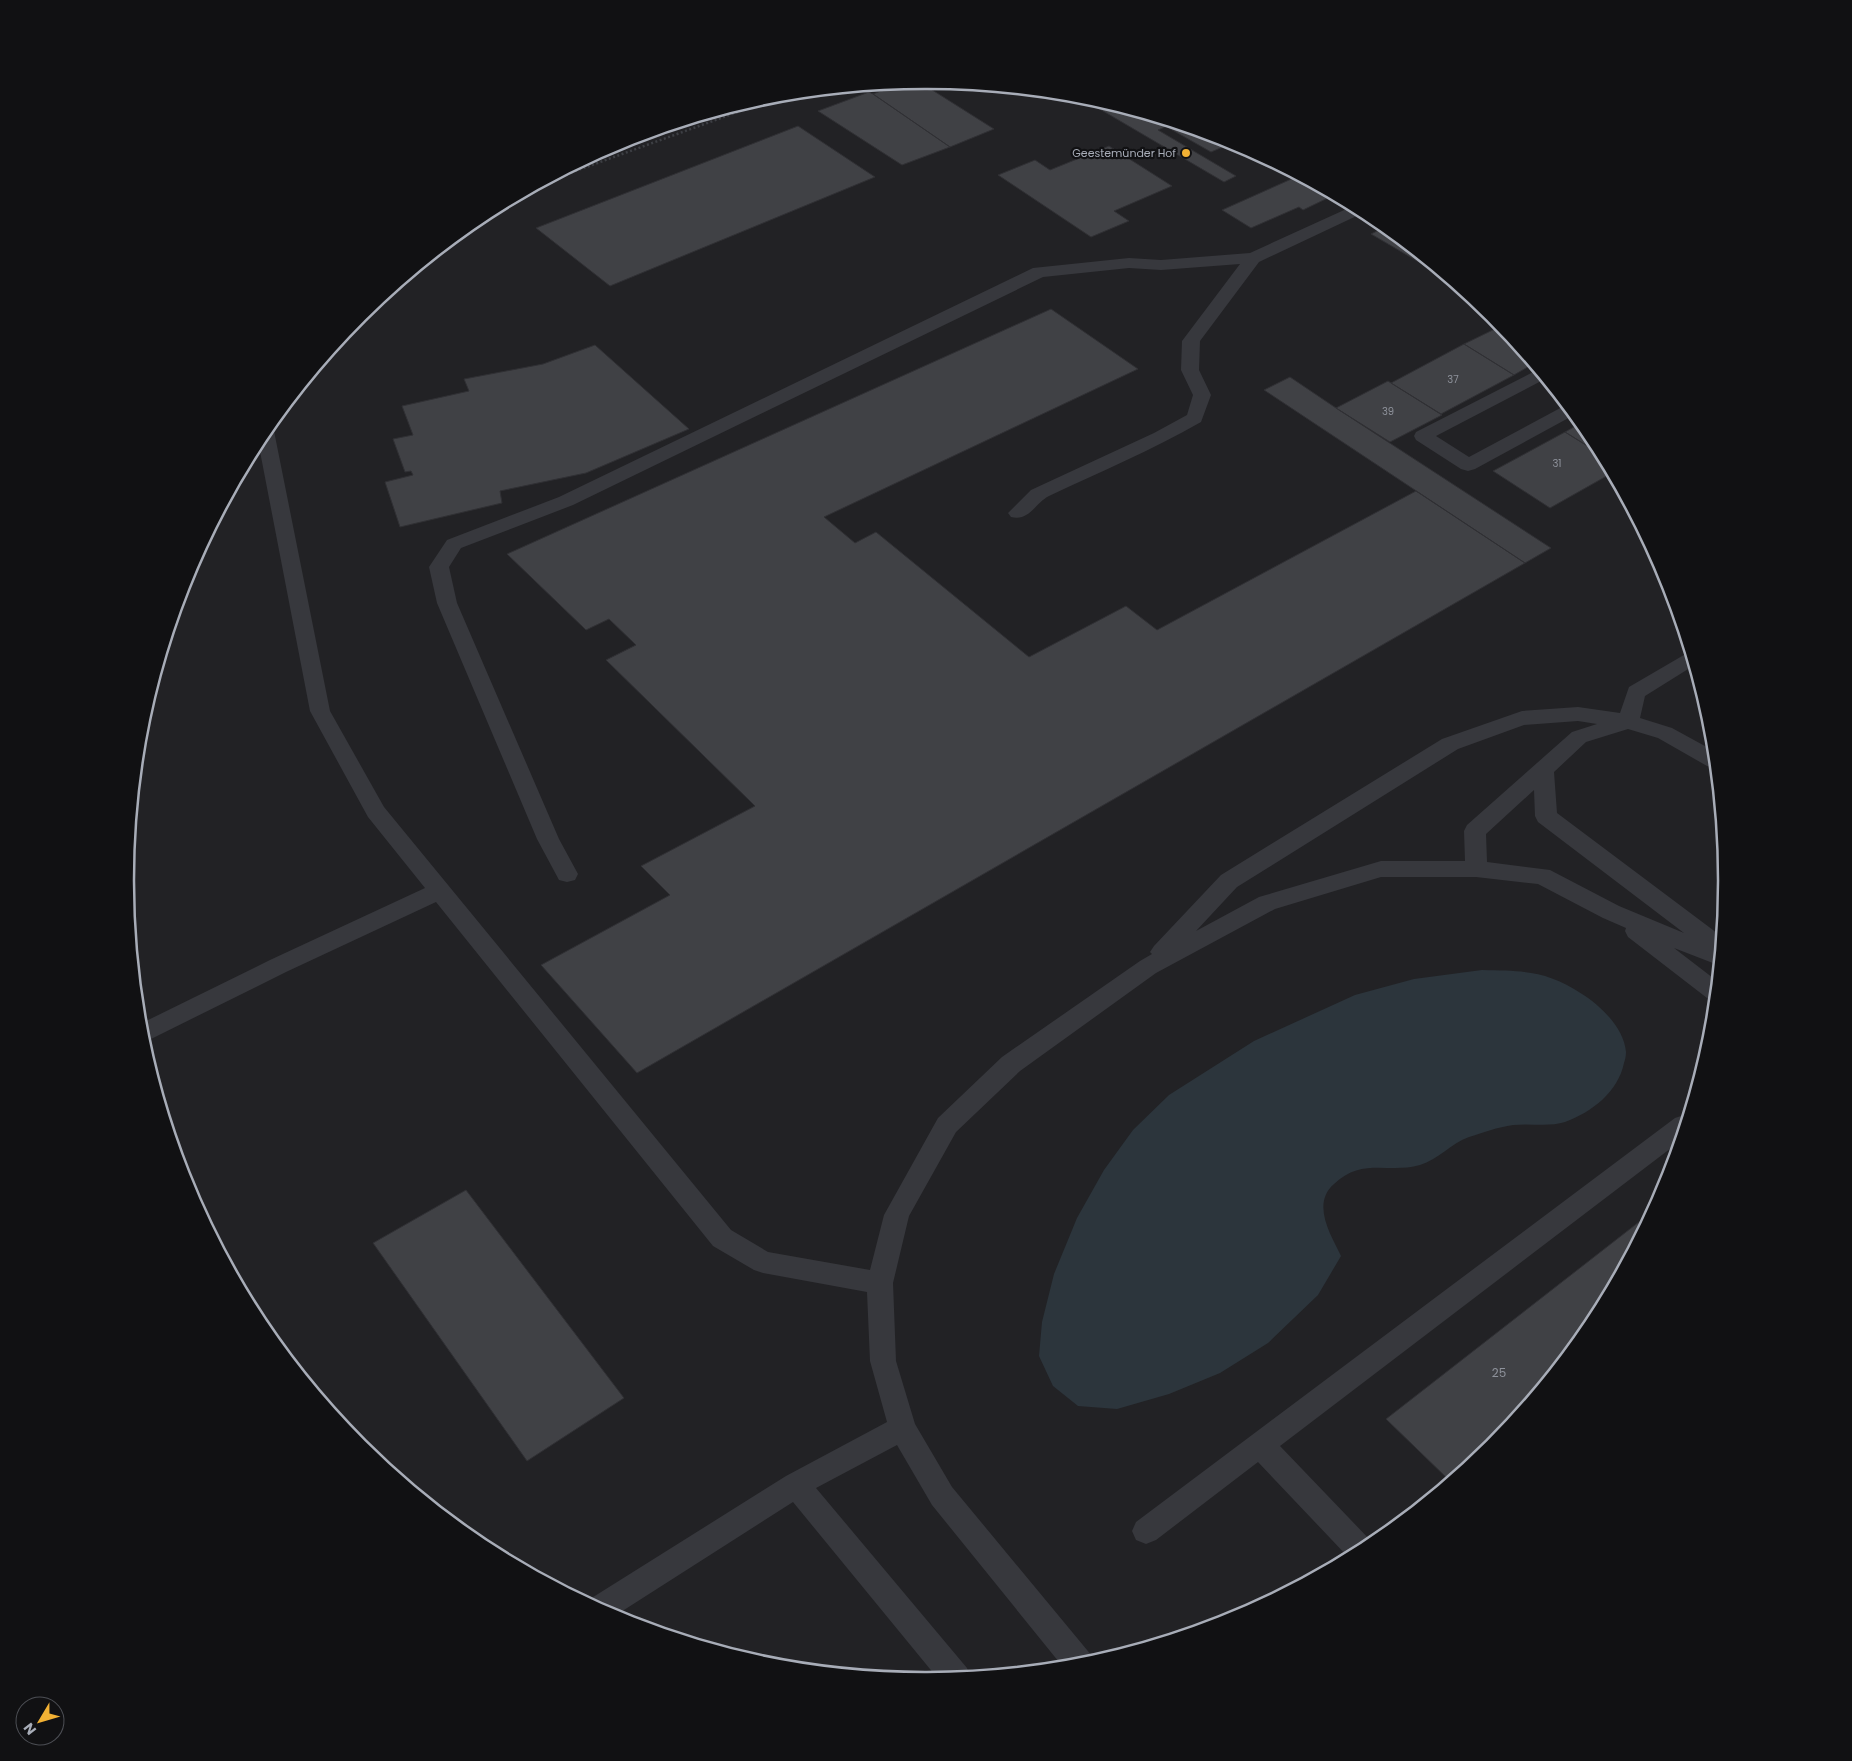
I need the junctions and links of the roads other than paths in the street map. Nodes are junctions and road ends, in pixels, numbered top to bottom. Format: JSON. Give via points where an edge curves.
{"nodes":[{"id":1,"x":1351,"y":213,"type":"edge"},
{"id":2,"x":1253,"y":258,"type":"junction"},
{"id":3,"x":1536,"y":377,"type":"edge"},
{"id":4,"x":1564,"y":413,"type":"edge"},
{"id":5,"x":266,"y":443,"type":"edge"},
{"id":6,"x":1018,"y":513,"type":"dead end"},
{"id":7,"x":1686,"y":661,"type":"edge"},
{"id":8,"x":1628,"y":722,"type":"junction"},
{"id":9,"x":1708,"y":757,"type":"edge"},
{"id":10,"x":1543,"y":768,"type":"junction"},
{"id":11,"x":1476,"y":869,"type":"junction"},
{"id":12,"x":567,"y":874,"type":"dead end"},
{"id":13,"x":440,"y":891,"type":"junction"},
{"id":14,"x":1611,"y":912,"type":"junction"},
{"id":15,"x":1715,"y":944,"type":"edge"},
{"id":16,"x":1714,"y":955,"type":"edge"},
{"id":17,"x":1148,"y":966,"type":"junction"},
{"id":18,"x":1710,"y":988,"type":"edge"},
{"id":19,"x":148,"y":1030,"type":"edge"},
{"id":20,"x":1678,"y":1130,"type":"edge"},
{"id":21,"x":880,"y":1283,"type":"junction"},
{"id":22,"x":902,"y":1428,"type":"junction"},
{"id":23,"x":1260,"y":1445,"type":"junction"},
{"id":24,"x":796,"y":1485,"type":"junction"},
{"id":25,"x":1146,"y":1531,"type":"dead end"},
{"id":26,"x":1356,"y":1545,"type":"edge"},
{"id":27,"x":607,"y":1605,"type":"edge"},
{"id":28,"x":1074,"y":1658,"type":"edge"},
{"id":29,"x":951,"y":1672,"type":"edge"}],
"edges":[{"from":1,"to":2,"type":"lane"},
{"from":2,"to":6,"type":"lane","via":[[1191,341],[1190,370],[1202,395],[1195,418],[1038,494]]},
{"from":2,"to":12,"type":"lane","via":[[1161,266],[1129,263],[1039,272],[566,501],[454,544],[439,567],[447,603],[548,839]]},
{"from":3,"to":4,"type":"lane","via":[[1423,436],[1468,465]]},
{"from":5,"to":13,"type":"lane","via":[[320,711],[376,812]]},
{"from":7,"to":8,"type":"lane","via":[[1636,692]]},
{"from":8,"to":9,"type":"lane","via":[[1665,733]]},
{"from":8,"to":10,"type":"lane","via":[[1579,737]]},
{"from":8,"to":17,"type":"lane","via":[[1578,714],[1522,718],[1450,744],[1229,881]]},
{"from":10,"to":11,"type":"lane","via":[[1476,831]]},
{"from":10,"to":15,"type":"lane","via":[[1546,816]]},
{"from":11,"to":14,"type":"lane","via":[[1542,876]]},
{"from":11,"to":17,"type":"lane","via":[[1381,869],[1267,903]]},
{"from":13,"to":19,"type":"lane"},
{"from":13,"to":21,"type":"lane","via":[[722,1238],[763,1262]]},
{"from":14,"to":16,"type":"lane"},
{"from":14,"to":18,"type":"lane"},
{"from":17,"to":21,"type":"lane","via":[[1012,1064],[947,1125],[897,1215]]},
{"from":20,"to":23,"type":"lane"},
{"from":21,"to":22,"type":"lane","via":[[883,1361]]},
{"from":22,"to":24,"type":"lane"},
{"from":22,"to":28,"type":"lane","via":[[942,1496]]},
{"from":23,"to":25,"type":"lane"},
{"from":23,"to":26,"type":"lane"},
{"from":24,"to":27,"type":"lane"},
{"from":24,"to":29,"type":"lane"}]}
